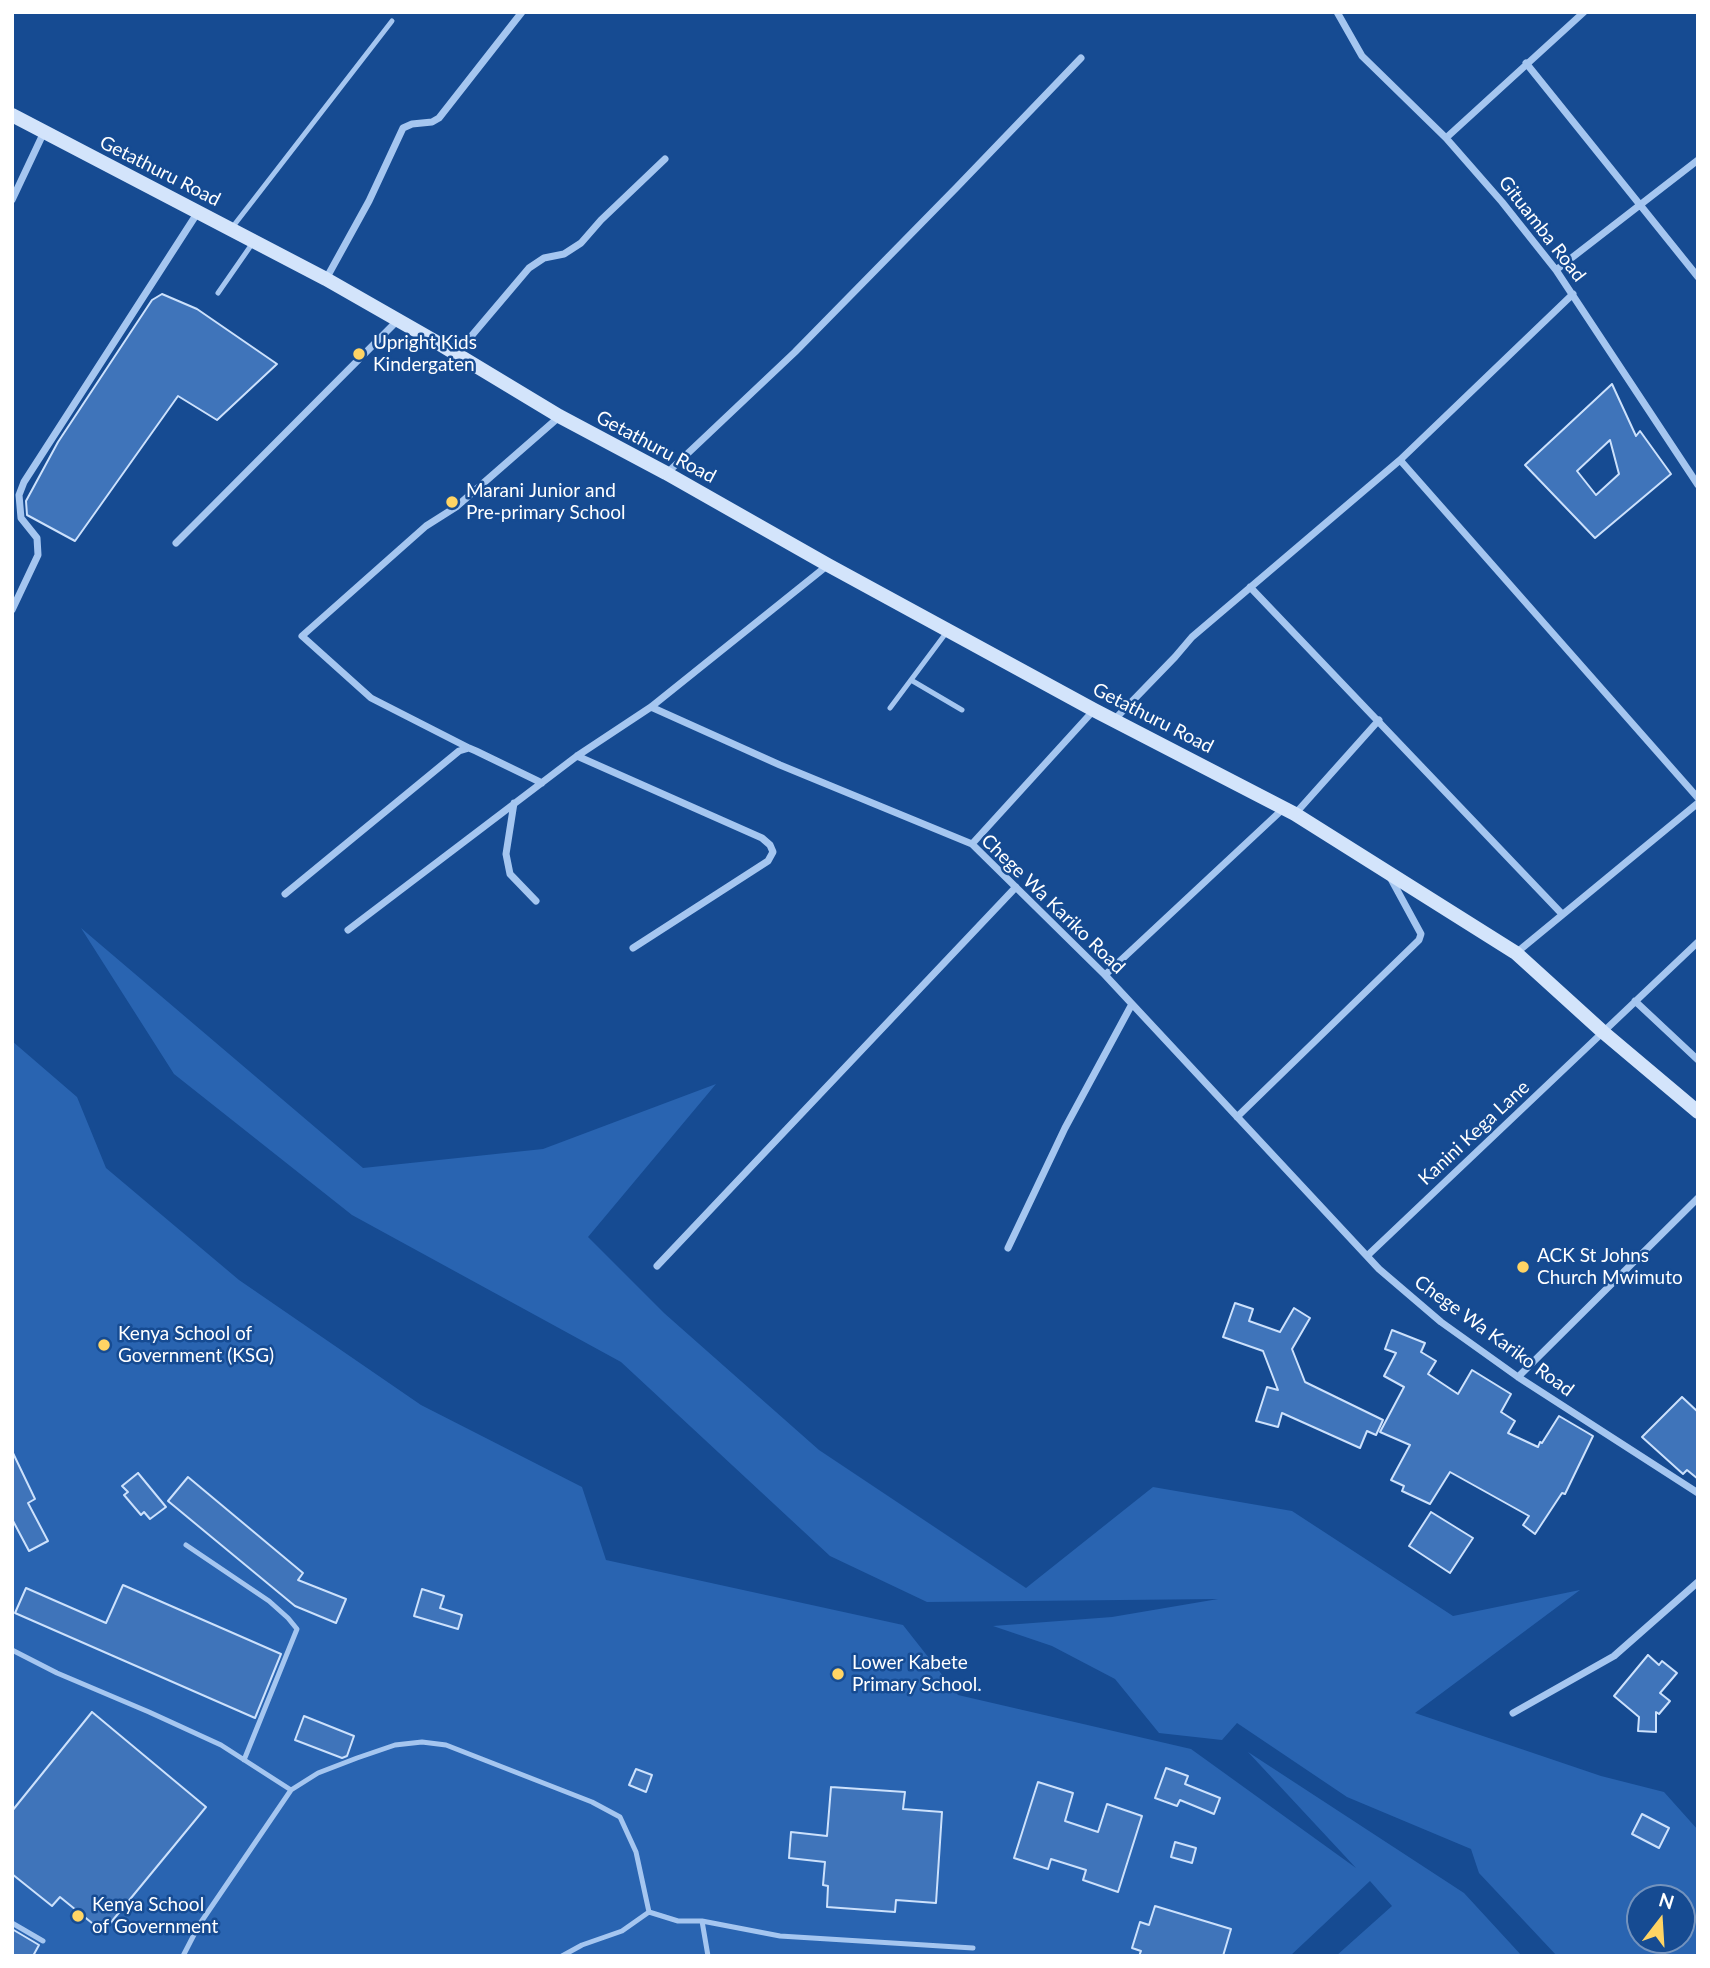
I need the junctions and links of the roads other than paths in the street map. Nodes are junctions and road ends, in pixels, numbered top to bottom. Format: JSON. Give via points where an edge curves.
{"nodes":[{"id":1,"x":522,"y":12,"type":"edge"},
{"id":2,"x":1337,"y":12,"type":"edge"},
{"id":3,"x":1584,"y":12,"type":"edge"},
{"id":4,"x":392,"y":21,"type":"dead end"},
{"id":5,"x":1081,"y":58,"type":"dead end"},
{"id":6,"x":1526,"y":63,"type":"junction"},
{"id":7,"x":12,"y":115,"type":"edge"},
{"id":8,"x":44,"y":132,"type":"junction"},
{"id":9,"x":1446,"y":138,"type":"junction"},
{"id":10,"x":665,"y":159,"type":"dead end"},
{"id":11,"x":1698,"y":160,"type":"edge"},
{"id":12,"x":12,"y":200,"type":"edge"},
{"id":13,"x":1639,"y":205,"type":"junction"},
{"id":14,"x":198,"y":212,"type":"junction"},
{"id":15,"x":230,"y":229,"type":"junction"},
{"id":16,"x":254,"y":241,"type":"junction"},
{"id":17,"x":1556,"y":270,"type":"junction"},
{"id":18,"x":1698,"y":277,"type":"edge"},
{"id":19,"x":326,"y":279,"type":"junction"},
{"id":20,"x":218,"y":293,"type":"dead end"},
{"id":21,"x":1573,"y":294,"type":"junction"},
{"id":22,"x":398,"y":320,"type":"junction"},
{"id":23,"x":456,"y":354,"type":"junction"},
{"id":24,"x":559,"y":416,"type":"junction"},
{"id":25,"x":1400,"y":460,"type":"junction"},
{"id":26,"x":1698,"y":464,"type":"edge"},
{"id":27,"x":1689,"y":471,"type":"junction"},
{"id":28,"x":666,"y":473,"type":"junction"},
{"id":29,"x":1698,"y":485,"type":"edge"},
{"id":30,"x":176,"y":543,"type":"dead end"},
{"id":31,"x":828,"y":565,"type":"junction"},
{"id":32,"x":1250,"y":587,"type":"junction"},
{"id":33,"x":12,"y":610,"type":"edge"},
{"id":34,"x":948,"y":630,"type":"junction"},
{"id":35,"x":911,"y":680,"type":"junction"},
{"id":36,"x":651,"y":707,"type":"junction"},
{"id":37,"x":890,"y":708,"type":"dead end"},
{"id":38,"x":1094,"y":709,"type":"junction"},
{"id":39,"x":962,"y":710,"type":"dead end"},
{"id":40,"x":1115,"y":719,"type":"junction"},
{"id":41,"x":1378,"y":720,"type":"junction"},
{"id":42,"x":469,"y":748,"type":"junction"},
{"id":43,"x":577,"y":756,"type":"junction"},
{"id":44,"x":542,"y":783,"type":"junction"},
{"id":45,"x":1698,"y":800,"type":"edge"},
{"id":46,"x":514,"y":803,"type":"junction"},
{"id":47,"x":1289,"y":811,"type":"junction"},
{"id":48,"x":972,"y":844,"type":"junction"},
{"id":49,"x":1388,"y":873,"type":"junction"},
{"id":50,"x":1016,"y":887,"type":"junction"},
{"id":51,"x":285,"y":894,"type":"dead end"},
{"id":52,"x":536,"y":901,"type":"dead end"},
{"id":53,"x":1562,"y":914,"type":"junction"},
{"id":54,"x":348,"y":930,"type":"dead end"},
{"id":55,"x":1698,"y":942,"type":"edge"},
{"id":56,"x":633,"y":948,"type":"dead end"},
{"id":57,"x":1516,"y":953,"type":"junction"},
{"id":58,"x":1105,"y":975,"type":"junction"},
{"id":59,"x":1635,"y":1000,"type":"junction"},
{"id":60,"x":1132,"y":1004,"type":"junction"},
{"id":61,"x":1603,"y":1032,"type":"junction"},
{"id":62,"x":1698,"y":1060,"type":"edge"},
{"id":63,"x":1698,"y":1112,"type":"edge"},
{"id":64,"x":1237,"y":1117,"type":"junction"},
{"id":65,"x":1698,"y":1198,"type":"edge"},
{"id":66,"x":1009,"y":1248,"type":"dead end"},
{"id":67,"x":1367,"y":1256,"type":"junction"},
{"id":68,"x":657,"y":1266,"type":"dead end"},
{"id":69,"x":1518,"y":1377,"type":"junction"},
{"id":70,"x":1698,"y":1493,"type":"edge"},
{"id":71,"x":187,"y":1545,"type":"dead end"},
{"id":72,"x":1698,"y":1582,"type":"edge"},
{"id":73,"x":12,"y":1650,"type":"edge"},
{"id":74,"x":1513,"y":1713,"type":"dead end"},
{"id":75,"x":244,"y":1760,"type":"junction"},
{"id":76,"x":291,"y":1790,"type":"junction"},
{"id":77,"x":649,"y":1912,"type":"junction"},
{"id":78,"x":702,"y":1921,"type":"junction"},
{"id":79,"x":12,"y":1923,"type":"edge"},
{"id":80,"x":43,"y":1941,"type":"dead end"},
{"id":81,"x":973,"y":1948,"type":"dead end"},
{"id":82,"x":183,"y":1956,"type":"edge"},
{"id":83,"x":562,"y":1956,"type":"edge"},
{"id":84,"x":708,"y":1956,"type":"edge"}],
"edges":[{"from":1,"to":19,"type":"street","via":[[439,118],[403,128]]},
{"from":2,"to":9,"type":"street","name":"Gituamba Road","via":[[1362,56]]},
{"from":3,"to":6,"type":"street"},
{"from":4,"to":15,"type":"lane"},
{"from":5,"to":28,"type":"street","via":[[795,352]]},
{"from":6,"to":9,"type":"street"},
{"from":6,"to":13,"type":"street"},
{"from":7,"to":8,"type":"main road","name":"Getathuru Road"},
{"from":8,"to":12,"type":"street"},
{"from":8,"to":14,"type":"main road","name":"Getathuru Road"},
{"from":9,"to":17,"type":"street","name":"Gituamba Road"},
{"from":10,"to":23,"type":"street","via":[[581,243],[529,268]]},
{"from":11,"to":13,"type":"street"},
{"from":13,"to":17,"type":"street"},
{"from":13,"to":18,"type":"street"},
{"from":14,"to":15,"type":"main road","name":"Getathuru Road"},
{"from":14,"to":33,"type":"street","via":[[24,482],[19,495],[21,518],[37,538],[38,555]]},
{"from":15,"to":16,"type":"main road","name":"Getathuru Road"},
{"from":16,"to":19,"type":"main road","name":"Getathuru Road"},
{"from":16,"to":20,"type":"lane"},
{"from":17,"to":21,"type":"street","name":"Gituamba Road"},
{"from":19,"to":22,"type":"main road","name":"Getathuru Road"},
{"from":21,"to":25,"type":"street"},
{"from":21,"to":27,"type":"street","name":"Gituamba Road"},
{"from":22,"to":23,"type":"main road","name":"Getathuru Road"},
{"from":22,"to":30,"type":"street"},
{"from":23,"to":24,"type":"main road","name":"Getathuru Road"},
{"from":24,"to":28,"type":"main road","name":"Getathuru Road"},
{"from":24,"to":42,"type":"street","via":[[302,636],[371,698]]},
{"from":25,"to":32,"type":"street"},
{"from":25,"to":45,"type":"street"},
{"from":26,"to":27,"type":"street"},
{"from":27,"to":29,"type":"street","name":"Gituamba Road"},
{"from":28,"to":31,"type":"main road","name":"Getathuru Road"},
{"from":31,"to":34,"type":"main road","name":"Getathuru Road"},
{"from":31,"to":36,"type":"street"},
{"from":32,"to":40,"type":"street","via":[[1192,637]]},
{"from":32,"to":41,"type":"street"},
{"from":34,"to":35,"type":"lane"},
{"from":34,"to":38,"type":"main road","name":"Getathuru Road"},
{"from":35,"to":37,"type":"lane"},
{"from":35,"to":39,"type":"lane"},
{"from":36,"to":43,"type":"street"},
{"from":36,"to":48,"type":"street","name":"Chege Wa Kariko Road"},
{"from":38,"to":40,"type":"main road","name":"Getathuru Road"},
{"from":38,"to":48,"type":"street"},
{"from":40,"to":47,"type":"main road","name":"Getathuru Road"},
{"from":41,"to":47,"type":"street"},
{"from":41,"to":53,"type":"street"},
{"from":42,"to":44,"type":"street"},
{"from":42,"to":51,"type":"street","via":[[459,751]]},
{"from":43,"to":44,"type":"street"},
{"from":43,"to":56,"type":"street","via":[[770,845],[768,861]]},
{"from":44,"to":46,"type":"street"},
{"from":45,"to":53,"type":"street"},
{"from":46,"to":52,"type":"street","via":[[506,854],[510,874]]},
{"from":46,"to":54,"type":"street"},
{"from":47,"to":49,"type":"main road","name":"Getathuru Road"},
{"from":47,"to":58,"type":"street"},
{"from":48,"to":50,"type":"street","name":"Chege Wa Kariko Road"},
{"from":49,"to":57,"type":"main road","name":"Getathuru Road"},
{"from":49,"to":64,"type":"street","via":[[1421,934],[1419,940]]},
{"from":50,"to":58,"type":"street","name":"Chege Wa Kariko Road"},
{"from":50,"to":68,"type":"street"},
{"from":53,"to":57,"type":"street"},
{"from":55,"to":59,"type":"street","name":"Kanini Kega Lane"},
{"from":57,"to":61,"type":"main road","name":"Getathuru Road"},
{"from":58,"to":60,"type":"street","name":"Chege Wa Kariko Road"},
{"from":59,"to":61,"type":"street","name":"Kanini Kega Lane"},
{"from":59,"to":62,"type":"street"},
{"from":60,"to":64,"type":"street","name":"Chege Wa Kariko Road"},
{"from":60,"to":66,"type":"street","via":[[1065,1128]]},
{"from":61,"to":63,"type":"main road","name":"Getathuru Road"},
{"from":61,"to":67,"type":"street","name":"Kanini Kega Lane"},
{"from":64,"to":67,"type":"street","name":"Chege Wa Kariko Road"},
{"from":65,"to":69,"type":"street"},
{"from":67,"to":69,"type":"street","name":"Chege Wa Kariko Road","via":[[1441,1321]]},
{"from":69,"to":70,"type":"street","name":"Chege Wa Kariko Road"},
{"from":71,"to":75,"type":"lane","via":[[269,1601],[297,1629]]},
{"from":72,"to":74,"type":"street","via":[[1614,1656]]},
{"from":73,"to":75,"type":"lane"},
{"from":75,"to":76,"type":"lane"},
{"from":76,"to":77,"type":"lane","via":[[318,1773],[395,1745],[446,1745],[620,1817],[636,1852]]},
{"from":76,"to":82,"type":"lane"},
{"from":77,"to":78,"type":"lane","via":[[678,1921]]},
{"from":77,"to":83,"type":"lane","via":[[622,1931]]},
{"from":78,"to":81,"type":"lane","via":[[780,1936]]},
{"from":78,"to":84,"type":"lane"},
{"from":79,"to":80,"type":"lane"}]}
